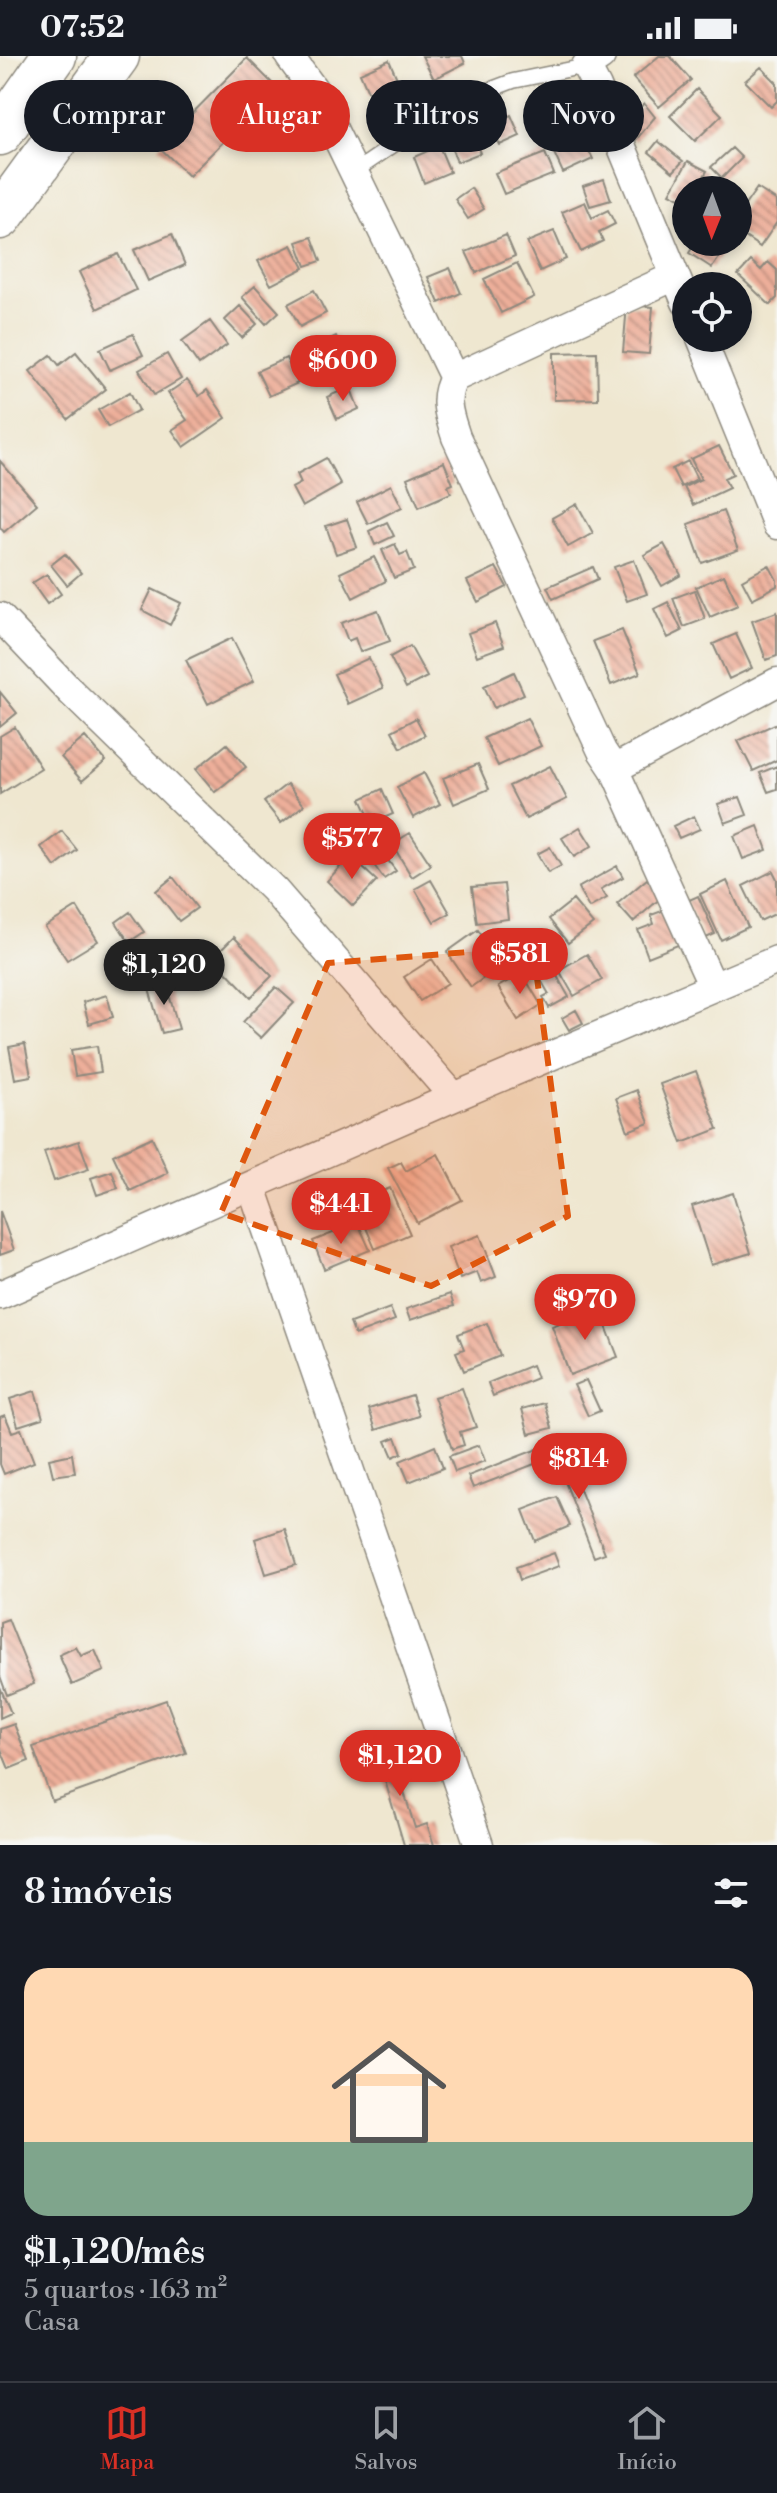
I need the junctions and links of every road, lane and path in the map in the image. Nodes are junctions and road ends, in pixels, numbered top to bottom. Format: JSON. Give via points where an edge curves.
{"nodes":[{"id":1,"x":54,"y":56,"type":"edge"},
{"id":2,"x":117,"y":56,"type":"edge"},
{"id":3,"x":289,"y":56,"type":"edge"},
{"id":4,"x":594,"y":61,"type":"edge"},
{"id":5,"x":0,"y":133,"type":"edge"},
{"id":6,"x":354,"y":172,"type":"junction"},
{"id":7,"x":0,"y":217,"type":"edge"},
{"id":8,"x":673,"y":272,"type":"edge"},
{"id":9,"x":672,"y":277,"type":"edge"},
{"id":10,"x":707,"y":352,"type":"edge"},
{"id":11,"x":454,"y":378,"type":"junction"},
{"id":12,"x":777,"y":525,"type":"edge"},
{"id":13,"x":0,"y":617,"type":"edge"},
{"id":14,"x":777,"y":682,"type":"edge"},
{"id":15,"x":614,"y":769,"type":"junction"},
{"id":16,"x":777,"y":960,"type":"edge"},
{"id":17,"x":713,"y":987,"type":"junction"},
{"id":18,"x":454,"y":1097,"type":"junction"},
{"id":19,"x":252,"y":1187,"type":"junction"},
{"id":20,"x":0,"y":1295,"type":"edge"},
{"id":21,"x":479,"y":1845,"type":"edge"}],
"edges":[{"from":1,"to":5,"type":"highway"},
{"from":2,"to":7,"type":"highway"},
{"from":3,"to":6,"type":"street","via":[[314,90]]},
{"from":4,"to":6,"type":"lane","via":[[513,81],[455,103]]},
{"from":4,"to":8,"type":"street","via":[[597,87]]},
{"from":6,"to":11,"type":"street"},
{"from":9,"to":11,"type":"street"},
{"from":10,"to":12,"type":"street"},
{"from":11,"to":15,"type":"street","via":[[446,403],[456,437]]},
{"from":13,"to":18,"type":"street","via":[[274,890]]},
{"from":14,"to":15,"type":"street"},
{"from":15,"to":17,"type":"street"},
{"from":16,"to":17,"type":"street"},
{"from":17,"to":18,"type":"street"},
{"from":18,"to":19,"type":"street"},
{"from":19,"to":20,"type":"street"},
{"from":19,"to":21,"type":"street"}]}
